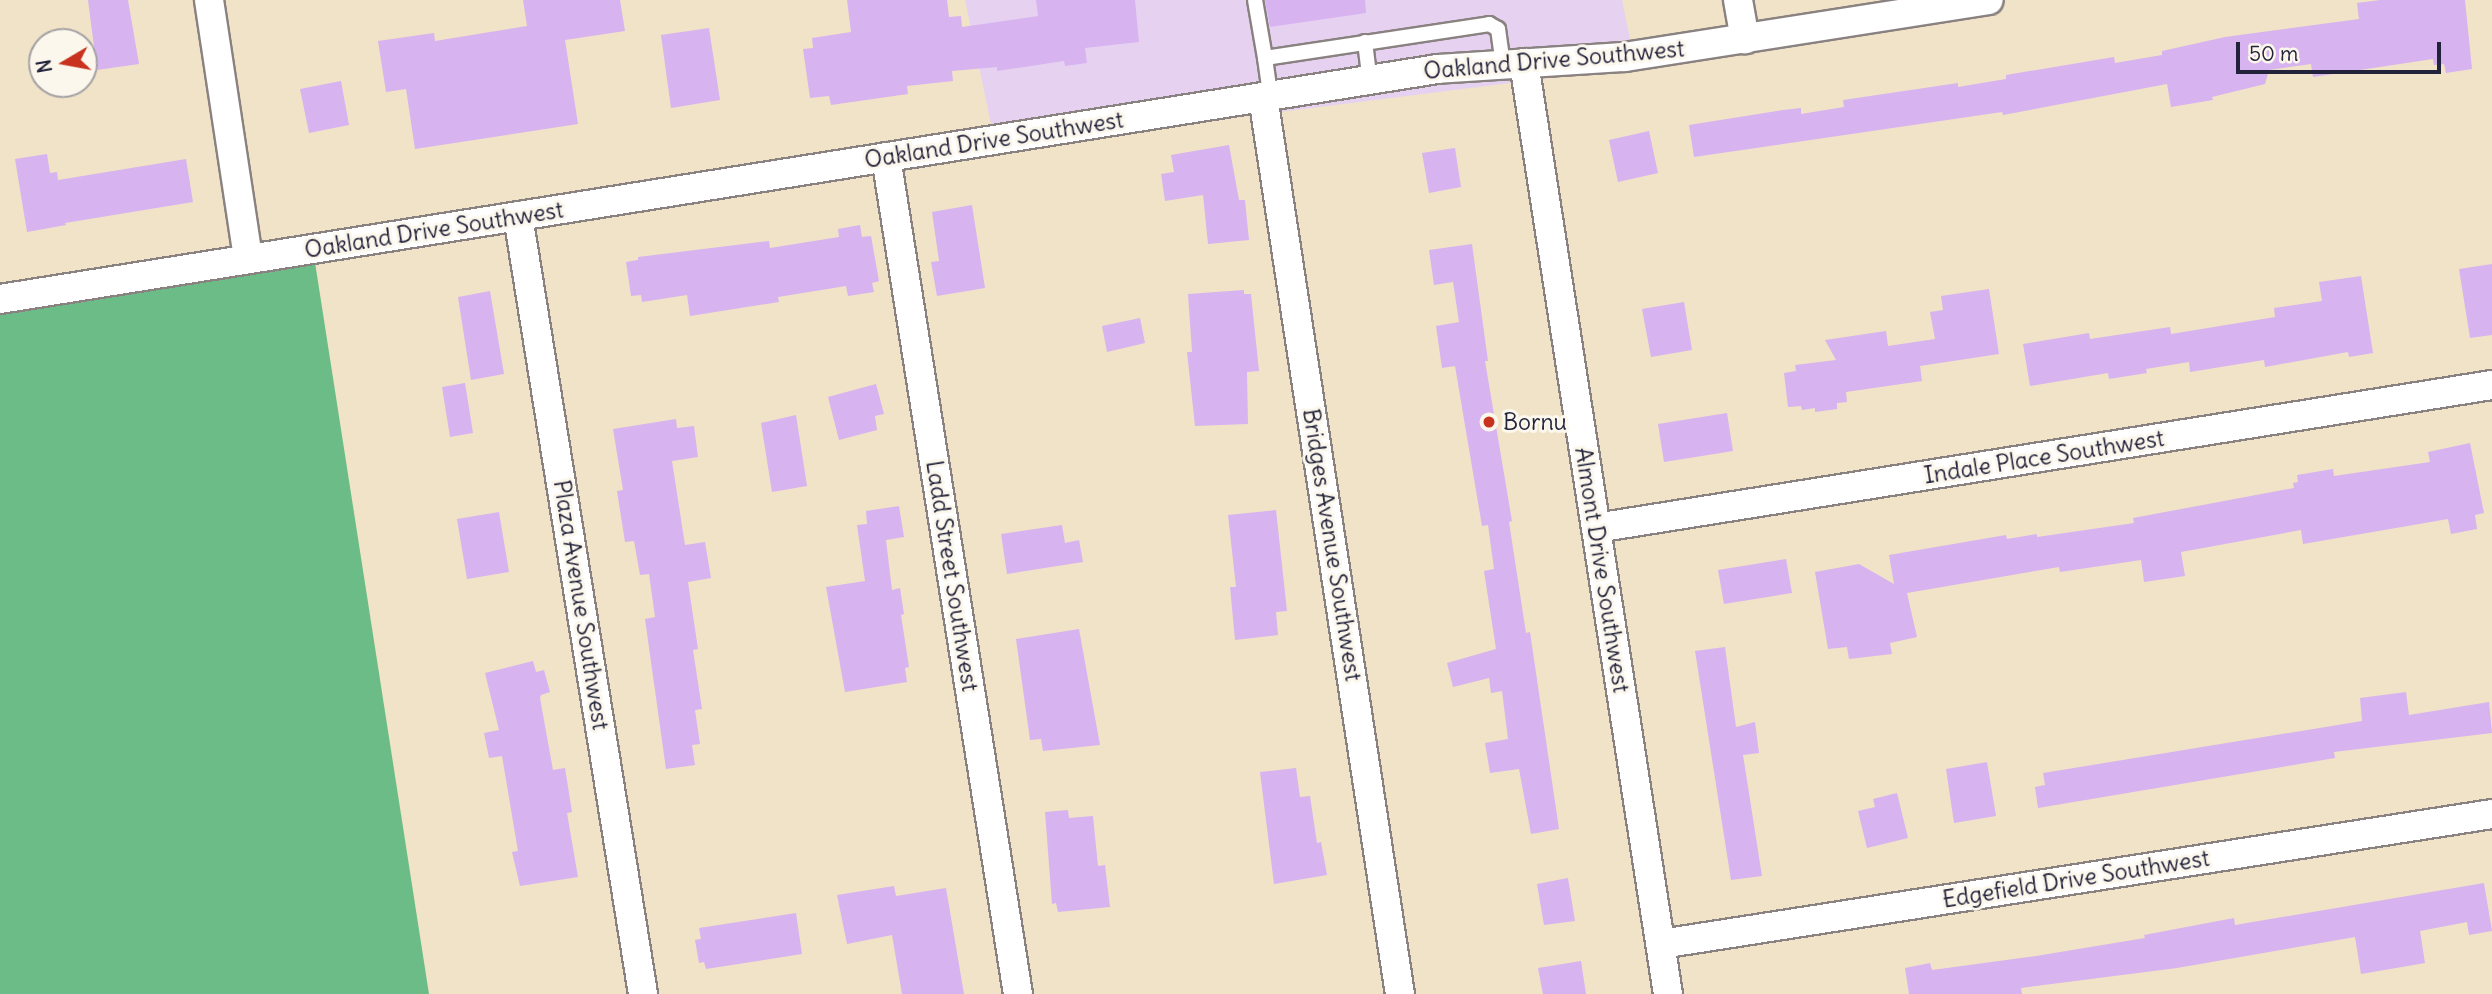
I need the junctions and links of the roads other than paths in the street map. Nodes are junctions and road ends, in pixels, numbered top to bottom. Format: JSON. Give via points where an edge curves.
{"nodes":[{"id":1,"x":209,"y":0,"type":"edge"},
{"id":2,"x":1255,"y":0,"type":"edge"},
{"id":3,"x":1738,"y":0,"type":"edge"},
{"id":4,"x":1989,"y":0,"type":"edge"},
{"id":5,"x":1745,"y":39,"type":"junction"},
{"id":6,"x":1365,"y":43,"type":"junction"},
{"id":7,"x":1265,"y":58,"type":"junction"},
{"id":8,"x":1513,"y":64,"type":"junction"},
{"id":9,"x":1370,"y":80,"type":"junction"},
{"id":10,"x":1267,"y":96,"type":"junction"},
{"id":11,"x":886,"y":157,"type":"junction"},
{"id":12,"x":519,"y":216,"type":"junction"},
{"id":13,"x":248,"y":260,"type":"junction"},
{"id":14,"x":0,"y":299,"type":"edge"},
{"id":15,"x":2492,"y":385,"type":"edge"},
{"id":16,"x":1596,"y":528,"type":"junction"},
{"id":17,"x":2492,"y":814,"type":"edge"},
{"id":18,"x":1661,"y":944,"type":"junction"},
{"id":19,"x":643,"y":994,"type":"edge"},
{"id":20,"x":1018,"y":994,"type":"edge"},
{"id":21,"x":1400,"y":994,"type":"edge"},
{"id":22,"x":1668,"y":994,"type":"edge"}],
"edges":[{"from":1,"to":13,"type":"street"},
{"from":2,"to":7,"type":"lane"},
{"from":3,"to":5,"type":"street"},
{"from":4,"to":5,"type":"street","name":"Oakland Drive Southwest"},
{"from":5,"to":8,"type":"street","name":"Oakland Drive Southwest","via":[[1625,57]]},
{"from":6,"to":7,"type":"lane"},
{"from":6,"to":8,"type":"lane","via":[[1489,24],[1498,29]]},
{"from":6,"to":9,"type":"lane"},
{"from":7,"to":10,"type":"lane"},
{"from":8,"to":9,"type":"street","name":"Oakland Drive Southwest"},
{"from":8,"to":16,"type":"street","name":"Almont Drive Southwest"},
{"from":9,"to":10,"type":"street","name":"Oakland Drive Southwest"},
{"from":10,"to":11,"type":"street","name":"Oakland Drive Southwest"},
{"from":10,"to":21,"type":"street","name":"Bridges Avenue Southwest"},
{"from":11,"to":12,"type":"street","name":"Oakland Drive Southwest"},
{"from":11,"to":20,"type":"street","name":"Ladd Street Southwest"},
{"from":12,"to":13,"type":"street","name":"Oakland Drive Southwest"},
{"from":12,"to":19,"type":"street","name":"Plaza Avenue Southwest"},
{"from":13,"to":14,"type":"street","name":"Oakland Drive Southwest"},
{"from":15,"to":16,"type":"street","name":"Indale Place Southwest"},
{"from":16,"to":18,"type":"street","name":"Almont Drive Southwest"},
{"from":17,"to":18,"type":"street","name":"Edgefield Drive Southwest"},
{"from":18,"to":22,"type":"street","name":"Almont Drive Southwest"}]}
